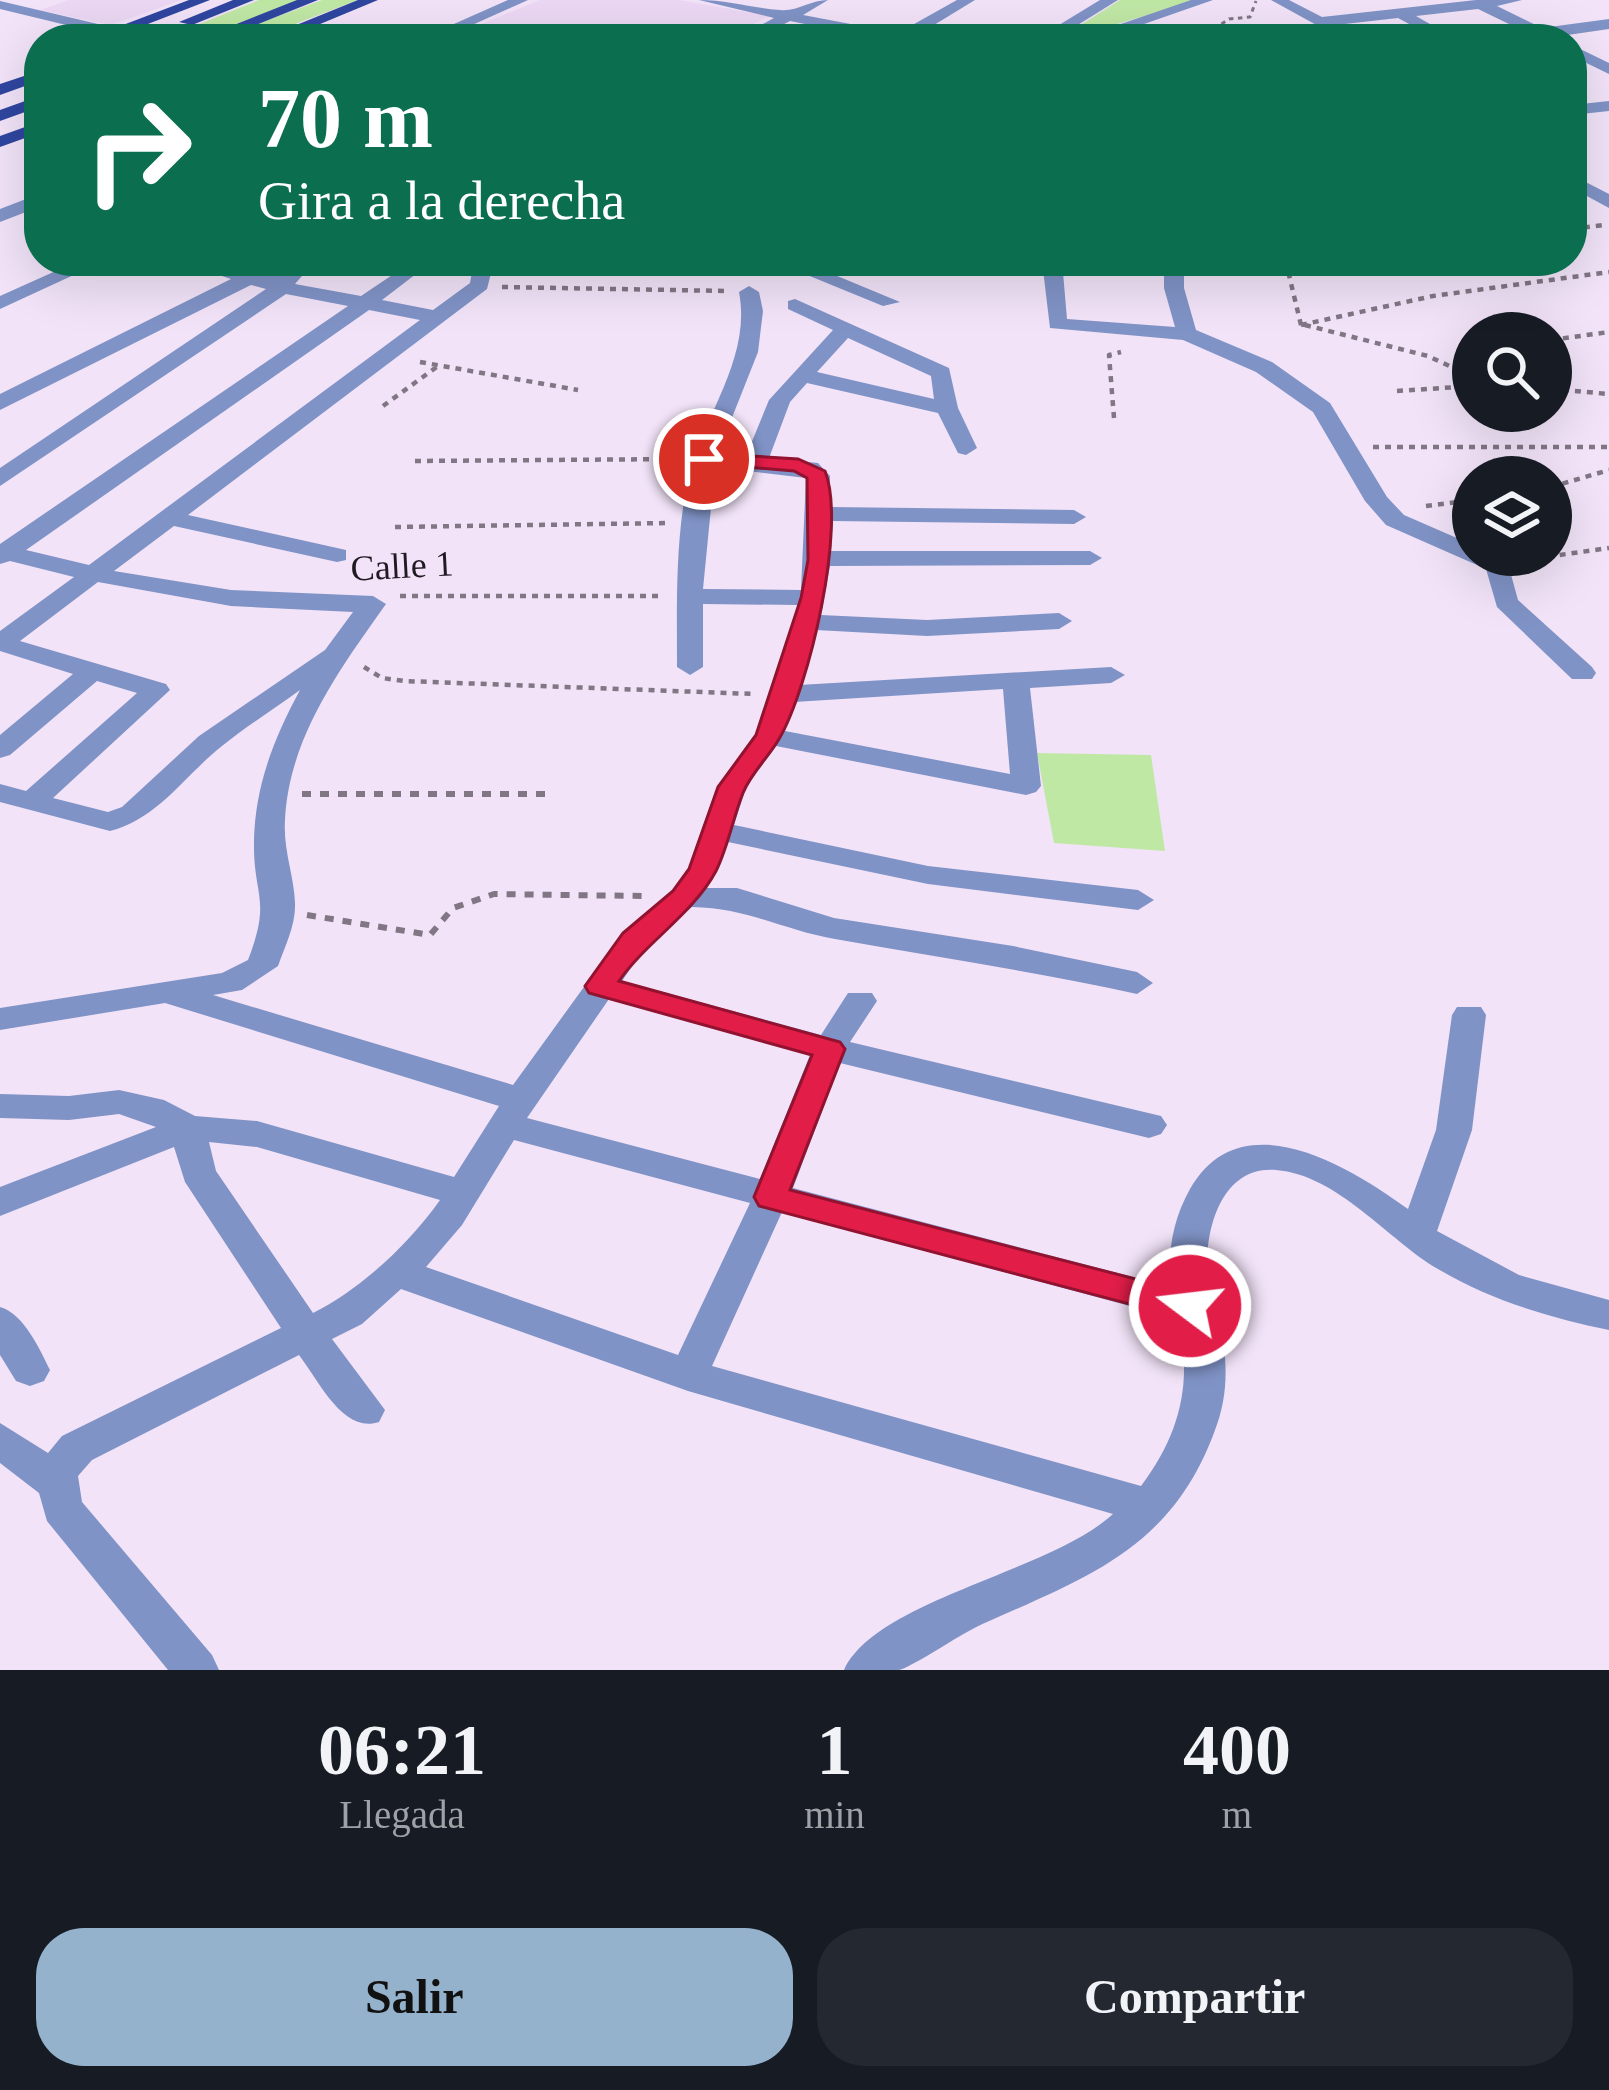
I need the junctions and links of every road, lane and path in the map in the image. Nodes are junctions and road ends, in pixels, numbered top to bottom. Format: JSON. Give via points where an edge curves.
{"nodes":[{"id":1,"x":203,"y":0,"type":"edge"},
{"id":2,"x":247,"y":0,"type":"edge"},
{"id":3,"x":311,"y":0,"type":"edge"},
{"id":4,"x":371,"y":0,"type":"edge"},
{"id":5,"x":521,"y":0,"type":"edge"},
{"id":6,"x":706,"y":0,"type":"edge"},
{"id":7,"x":821,"y":0,"type":"edge"},
{"id":8,"x":968,"y":0,"type":"edge"},
{"id":9,"x":1111,"y":0,"type":"edge"},
{"id":10,"x":1206,"y":0,"type":"edge"},
{"id":11,"x":1259,"y":0,"type":"edge"},
{"id":12,"x":1275,"y":0,"type":"edge"},
{"id":13,"x":1375,"y":0,"type":"edge"},
{"id":14,"x":1516,"y":0,"type":"edge"},
{"id":15,"x":1480,"y":4,"type":"junction"},
{"id":16,"x":0,"y":5,"type":"edge"},
{"id":17,"x":20,"y":10,"type":"junction"},
{"id":18,"x":1400,"y":13,"type":"junction"},
{"id":19,"x":0,"y":16,"type":"edge"},
{"id":20,"x":788,"y":17,"type":"junction"},
{"id":21,"x":1322,"y":22,"type":"junction"},
{"id":22,"x":79,"y":24,"type":"edge"},
{"id":23,"x":135,"y":24,"type":"edge"},
{"id":24,"x":183,"y":24,"type":"edge"},
{"id":25,"x":247,"y":24,"type":"edge"},
{"id":26,"x":309,"y":24,"type":"edge"},
{"id":27,"x":464,"y":24,"type":"edge"},
{"id":28,"x":774,"y":24,"type":"edge"},
{"id":29,"x":824,"y":24,"type":"edge"},
{"id":30,"x":927,"y":24,"type":"edge"},
{"id":31,"x":1070,"y":24,"type":"edge"},
{"id":32,"x":1132,"y":24,"type":"edge"},
{"id":33,"x":1222,"y":24,"type":"edge"},
{"id":34,"x":1313,"y":24,"type":"edge"},
{"id":35,"x":1325,"y":24,"type":"edge"},
{"id":36,"x":1420,"y":24,"type":"edge"},
{"id":37,"x":1521,"y":24,"type":"edge"},
{"id":38,"x":60,"y":276,"type":"edge"},
{"id":39,"x":242,"y":276,"type":"edge"},
{"id":40,"x":256,"y":276,"type":"edge"},
{"id":41,"x":292,"y":276,"type":"edge"},
{"id":42,"x":403,"y":276,"type":"edge"},
{"id":43,"x":479,"y":276,"type":"edge"},
{"id":44,"x":548,"y":276,"type":"edge"},
{"id":45,"x":737,"y":276,"type":"edge"},
{"id":46,"x":822,"y":276,"type":"edge"},
{"id":47,"x":1053,"y":276,"type":"edge"},
{"id":48,"x":1174,"y":276,"type":"edge"},
{"id":49,"x":1289,"y":276,"type":"edge"},
{"id":50,"x":1580,"y":276,"type":"edge"},
{"id":51,"x":249,"y":278,"type":"junction"},
{"id":52,"x":744,"y":285,"type":"junction"},
{"id":53,"x":283,"y":287,"type":"junction"},
{"id":54,"x":363,"y":302,"type":"junction"},
{"id":55,"x":890,"y":302,"type":"dead end"},
{"id":56,"x":0,"y":303,"type":"edge"},
{"id":57,"x":795,"y":304,"type":"dead end"},
{"id":58,"x":436,"y":317,"type":"junction"},
{"id":59,"x":1301,"y":325,"type":"junction"},
{"id":60,"x":846,"y":328,"type":"junction"},
{"id":61,"x":1609,"y":332,"type":"edge"},
{"id":62,"x":1187,"y":334,"type":"junction"},
{"id":63,"x":1572,"y":337,"type":"edge"},
{"id":64,"x":1129,"y":350,"type":"dead end"},
{"id":65,"x":381,"y":356,"type":"junction"},
{"id":66,"x":440,"y":365,"type":"junction"},
{"id":67,"x":1452,"y":367,"type":"edge"},
{"id":68,"x":800,"y":375,"type":"junction"},
{"id":69,"x":1452,"y":387,"type":"edge"},
{"id":70,"x":578,"y":390,"type":"dead end"},
{"id":71,"x":1397,"y":391,"type":"dead end"},
{"id":72,"x":1572,"y":391,"type":"edge"},
{"id":73,"x":1609,"y":394,"type":"edge"},
{"id":74,"x":0,"y":403,"type":"edge"},
{"id":75,"x":382,"y":406,"type":"dead end"},
{"id":76,"x":946,"y":408,"type":"junction"},
{"id":77,"x":1114,"y":418,"type":"dead end"},
{"id":78,"x":1345,"y":447,"type":"junction"},
{"id":79,"x":1609,"y":447,"type":"edge"},
{"id":80,"x":966,"y":448,"type":"dead end"},
{"id":81,"x":704,"y":459,"type":"junction"},
{"id":82,"x":415,"y":460,"type":"dead end"},
{"id":83,"x":757,"y":460,"type":"junction"},
{"id":84,"x":1609,"y":470,"type":"edge"},
{"id":85,"x":0,"y":479,"type":"edge"},
{"id":86,"x":1572,"y":481,"type":"edge"},
{"id":87,"x":1452,"y":503,"type":"edge"},
{"id":88,"x":1404,"y":509,"type":"dead end"},
{"id":89,"x":817,"y":514,"type":"junction"},
{"id":90,"x":1074,"y":517,"type":"dead end"},
{"id":91,"x":175,"y":519,"type":"junction"},
{"id":92,"x":695,"y":522,"type":"junction"},
{"id":93,"x":395,"y":527,"type":"dead end"},
{"id":94,"x":1452,"y":545,"type":"edge"},
{"id":95,"x":1609,"y":548,"type":"edge"},
{"id":96,"x":2,"y":553,"type":"edge"},
{"id":97,"x":1572,"y":554,"type":"edge"},
{"id":98,"x":338,"y":555,"type":"dead end"},
{"id":99,"x":1090,"y":558,"type":"dead end"},
{"id":100,"x":819,"y":560,"type":"junction"},
{"id":101,"x":96,"y":573,"type":"junction"},
{"id":102,"x":1500,"y":576,"type":"edge"},
{"id":103,"x":690,"y":596,"type":"junction"},
{"id":104,"x":373,"y":604,"type":"junction"},
{"id":105,"x":808,"y":610,"type":"junction"},
{"id":106,"x":1059,"y":621,"type":"dead end"},
{"id":107,"x":0,"y":643,"type":"edge"},
{"id":108,"x":333,"y":654,"type":"junction"},
{"id":109,"x":690,"y":667,"type":"dead end"},
{"id":110,"x":93,"y":671,"type":"junction"},
{"id":111,"x":1582,"y":673,"type":"dead end"},
{"id":112,"x":1111,"y":675,"type":"dead end"},
{"id":113,"x":1016,"y":682,"type":"junction"},
{"id":114,"x":784,"y":694,"type":"junction"},
{"id":115,"x":769,"y":736,"type":"junction"},
{"id":116,"x":0,"y":749,"type":"edge"},
{"id":117,"x":0,"y":793,"type":"edge"},
{"id":118,"x":545,"y":794,"type":"dead end"},
{"id":119,"x":275,"y":795,"type":"junction"},
{"id":120,"x":31,"y":802,"type":"junction"},
{"id":121,"x":714,"y":830,"type":"junction"},
{"id":122,"x":683,"y":897,"type":"junction"},
{"id":123,"x":1138,"y":900,"type":"dead end"},
{"id":124,"x":280,"y":911,"type":"junction"},
{"id":125,"x":1137,"y":983,"type":"dead end"},
{"id":126,"x":600,"y":986,"type":"junction"},
{"id":127,"x":169,"y":993,"type":"junction"},
{"id":128,"x":860,"y":1001,"type":"dead end"},
{"id":129,"x":1469,"y":1015,"type":"dead end"},
{"id":130,"x":0,"y":1019,"type":"edge"},
{"id":131,"x":829,"y":1049,"type":"junction"},
{"id":132,"x":0,"y":1106,"type":"edge"},
{"id":133,"x":513,"y":1112,"type":"junction"},
{"id":134,"x":1149,"y":1125,"type":"dead end"},
{"id":135,"x":188,"y":1128,"type":"junction"},
{"id":136,"x":464,"y":1193,"type":"junction"},
{"id":137,"x":770,"y":1197,"type":"junction"},
{"id":138,"x":0,"y":1202,"type":"edge"},
{"id":139,"x":1416,"y":1237,"type":"junction"},
{"id":140,"x":397,"y":1272,"type":"junction"},
{"id":141,"x":1190,"y":1306,"type":"junction"},
{"id":142,"x":1609,"y":1315,"type":"edge"},
{"id":143,"x":0,"y":1322,"type":"edge"},
{"id":144,"x":307,"y":1336,"type":"junction"},
{"id":145,"x":30,"y":1370,"type":"dead end"},
{"id":146,"x":688,"y":1375,"type":"junction"},
{"id":147,"x":364,"y":1410,"type":"dead end"},
{"id":148,"x":0,"y":1440,"type":"edge"},
{"id":149,"x":56,"y":1482,"type":"junction"},
{"id":150,"x":1149,"y":1506,"type":"junction"},
{"id":151,"x":196,"y":1670,"type":"edge"},
{"id":152,"x":867,"y":1670,"type":"edge"}],
"edges":[{"from":1,"to":23,"type":"main road"},
{"from":2,"to":24,"type":"main road"},
{"from":3,"to":25,"type":"main road"},
{"from":4,"to":26,"type":"main road"},
{"from":5,"to":27,"type":"street"},
{"from":6,"to":20,"type":"street"},
{"from":7,"to":20,"type":"street"},
{"from":8,"to":30,"type":"street"},
{"from":9,"to":31,"type":"street"},
{"from":10,"to":32,"type":"street"},
{"from":11,"to":33,"type":"path","via":[[1250,17]]},
{"from":12,"to":21,"type":"street"},
{"from":12,"to":34,"type":"street"},
{"from":13,"to":18,"type":"street"},
{"from":14,"to":15,"type":"street"},
{"from":15,"to":18,"type":"street"},
{"from":15,"to":37,"type":"street"},
{"from":16,"to":17,"type":"street"},
{"from":17,"to":19,"type":"street"},
{"from":17,"to":22,"type":"street"},
{"from":18,"to":21,"type":"street"},
{"from":18,"to":36,"type":"street"},
{"from":20,"to":28,"type":"street"},
{"from":20,"to":29,"type":"street"},
{"from":21,"to":35,"type":"street"},
{"from":38,"to":56,"type":"street"},
{"from":39,"to":51,"type":"street"},
{"from":40,"to":51,"type":"street"},
{"from":41,"to":53,"type":"street"},
{"from":42,"to":54,"type":"street"},
{"from":43,"to":58,"type":"street"},
{"from":44,"to":52,"type":"path"},
{"from":45,"to":52,"type":"path"},
{"from":46,"to":55,"type":"street"},
{"from":47,"to":62,"type":"street","via":[[1057,325]]},
{"from":48,"to":62,"type":"street"},
{"from":49,"to":59,"type":"path"},
{"from":50,"to":59,"type":"path"},
{"from":51,"to":53,"type":"street"},
{"from":51,"to":74,"type":"street"},
{"from":52,"to":81,"type":"street","via":[[751,338]]},
{"from":53,"to":54,"type":"street"},
{"from":53,"to":85,"type":"street"},
{"from":54,"to":58,"type":"street"},
{"from":54,"to":96,"type":"street"},
{"from":57,"to":60,"type":"street"},
{"from":58,"to":65,"type":"street"},
{"from":59,"to":67,"type":"path"},
{"from":60,"to":68,"type":"street"},
{"from":60,"to":76,"type":"street","via":[[941,373]]},
{"from":61,"to":63,"type":"path"},
{"from":62,"to":78,"type":"street","via":[[1264,367],[1322,408]]},
{"from":64,"to":77,"type":"path","via":[[1109,356]]},
{"from":65,"to":66,"type":"path"},
{"from":65,"to":91,"type":"street"},
{"from":66,"to":70,"type":"path"},
{"from":66,"to":75,"type":"path"},
{"from":68,"to":76,"type":"street"},
{"from":68,"to":83,"type":"street"},
{"from":69,"to":71,"type":"path"},
{"from":72,"to":73,"type":"path"},
{"from":76,"to":80,"type":"street"},
{"from":78,"to":79,"type":"path"},
{"from":78,"to":94,"type":"street","via":[[1395,520]]},
{"from":81,"to":82,"type":"path"},
{"from":81,"to":83,"type":"street"},
{"from":81,"to":92,"type":"street"},
{"from":83,"to":89,"type":"street","via":[[810,468],[818,476]]},
{"from":84,"to":86,"type":"path"},
{"from":87,"to":88,"type":"path"},
{"from":89,"to":90,"type":"street"},
{"from":89,"to":100,"type":"street"},
{"from":91,"to":98,"type":"street"},
{"from":91,"to":101,"type":"street"},
{"from":92,"to":93,"type":"path"},
{"from":92,"to":103,"type":"street"},
{"from":95,"to":97,"type":"path"},
{"from":96,"to":101,"type":"street","name":"Calle 1"},
{"from":99,"to":100,"type":"street"},
{"from":100,"to":105,"type":"street"},
{"from":101,"to":104,"type":"street","name":"Calle 1","via":[[223,600]]},
{"from":101,"to":107,"type":"street"},
{"from":102,"to":111,"type":"street","via":[[1506,602]]},
{"from":103,"to":104,"type":"path","name":"Calle 1","via":[[399,596]]},
{"from":103,"to":105,"type":"street"},
{"from":103,"to":109,"type":"street"},
{"from":104,"to":108,"type":"street"},
{"from":105,"to":106,"type":"street","via":[[927,628]]},
{"from":105,"to":114,"type":"street"},
{"from":107,"to":110,"type":"street"},
{"from":108,"to":114,"type":"path","via":[[404,681]]},
{"from":108,"to":119,"type":"street","via":[[298,722]]},
{"from":108,"to":120,"type":"street","via":[[208,742],[132,813],[110,822]]},
{"from":110,"to":116,"type":"street"},
{"from":110,"to":120,"type":"street","via":[[156,690]]},
{"from":112,"to":113,"type":"street"},
{"from":113,"to":114,"type":"street"},
{"from":113,"to":115,"type":"street","via":[[1026,786]]},
{"from":114,"to":115,"type":"street"},
{"from":115,"to":121,"type":"street","via":[[732,787]]},
{"from":117,"to":120,"type":"street"},
{"from":118,"to":119,"type":"path"},
{"from":119,"to":124,"type":"street","via":[[269,847]]},
{"from":121,"to":122,"type":"street","via":[[703,870]]},
{"from":121,"to":123,"type":"street","via":[[928,875]]},
{"from":122,"to":124,"type":"path","via":[[494,894],[452,908],[430,935]]},
{"from":122,"to":125,"type":"street","via":[[737,898],[830,928]]},
{"from":122,"to":126,"type":"street","via":[[634,940]]},
{"from":124,"to":127,"type":"street","via":[[262,966],[230,982]]},
{"from":126,"to":131,"type":"street"},
{"from":126,"to":133,"type":"street"},
{"from":127,"to":130,"type":"street"},
{"from":127,"to":133,"type":"street"},
{"from":128,"to":131,"type":"street"},
{"from":129,"to":139,"type":"street","via":[[1454,1130]]},
{"from":131,"to":134,"type":"street"},
{"from":131,"to":137,"type":"street"},
{"from":132,"to":135,"type":"street","via":[[119,1102],[152,1108]]},
{"from":133,"to":136,"type":"street"},
{"from":133,"to":137,"type":"street"},
{"from":135,"to":136,"type":"street","via":[[257,1134]]},
{"from":135,"to":138,"type":"street"},
{"from":135,"to":144,"type":"street","via":[[198,1173]]},
{"from":136,"to":140,"type":"street"},
{"from":137,"to":141,"type":"street"},
{"from":137,"to":146,"type":"street"},
{"from":139,"to":141,"type":"street","via":[[1334,1174],[1298,1162],[1244,1164],[1215,1179],[1200,1207],[1186,1259]]},
{"from":139,"to":142,"type":"street","via":[[1516,1289]]},
{"from":140,"to":144,"type":"street"},
{"from":140,"to":146,"type":"street"},
{"from":141,"to":150,"type":"street","via":[[1204,1354],[1204,1400],[1190,1441]]},
{"from":143,"to":145,"type":"street"},
{"from":144,"to":147,"type":"street"},
{"from":144,"to":149,"type":"street","via":[[76,1448]]},
{"from":146,"to":150,"type":"street"},
{"from":148,"to":149,"type":"street"},
{"from":149,"to":151,"type":"street","via":[[62,1508]]},
{"from":150,"to":152,"type":"street","via":[[1107,1545],[948,1616]]}]}
